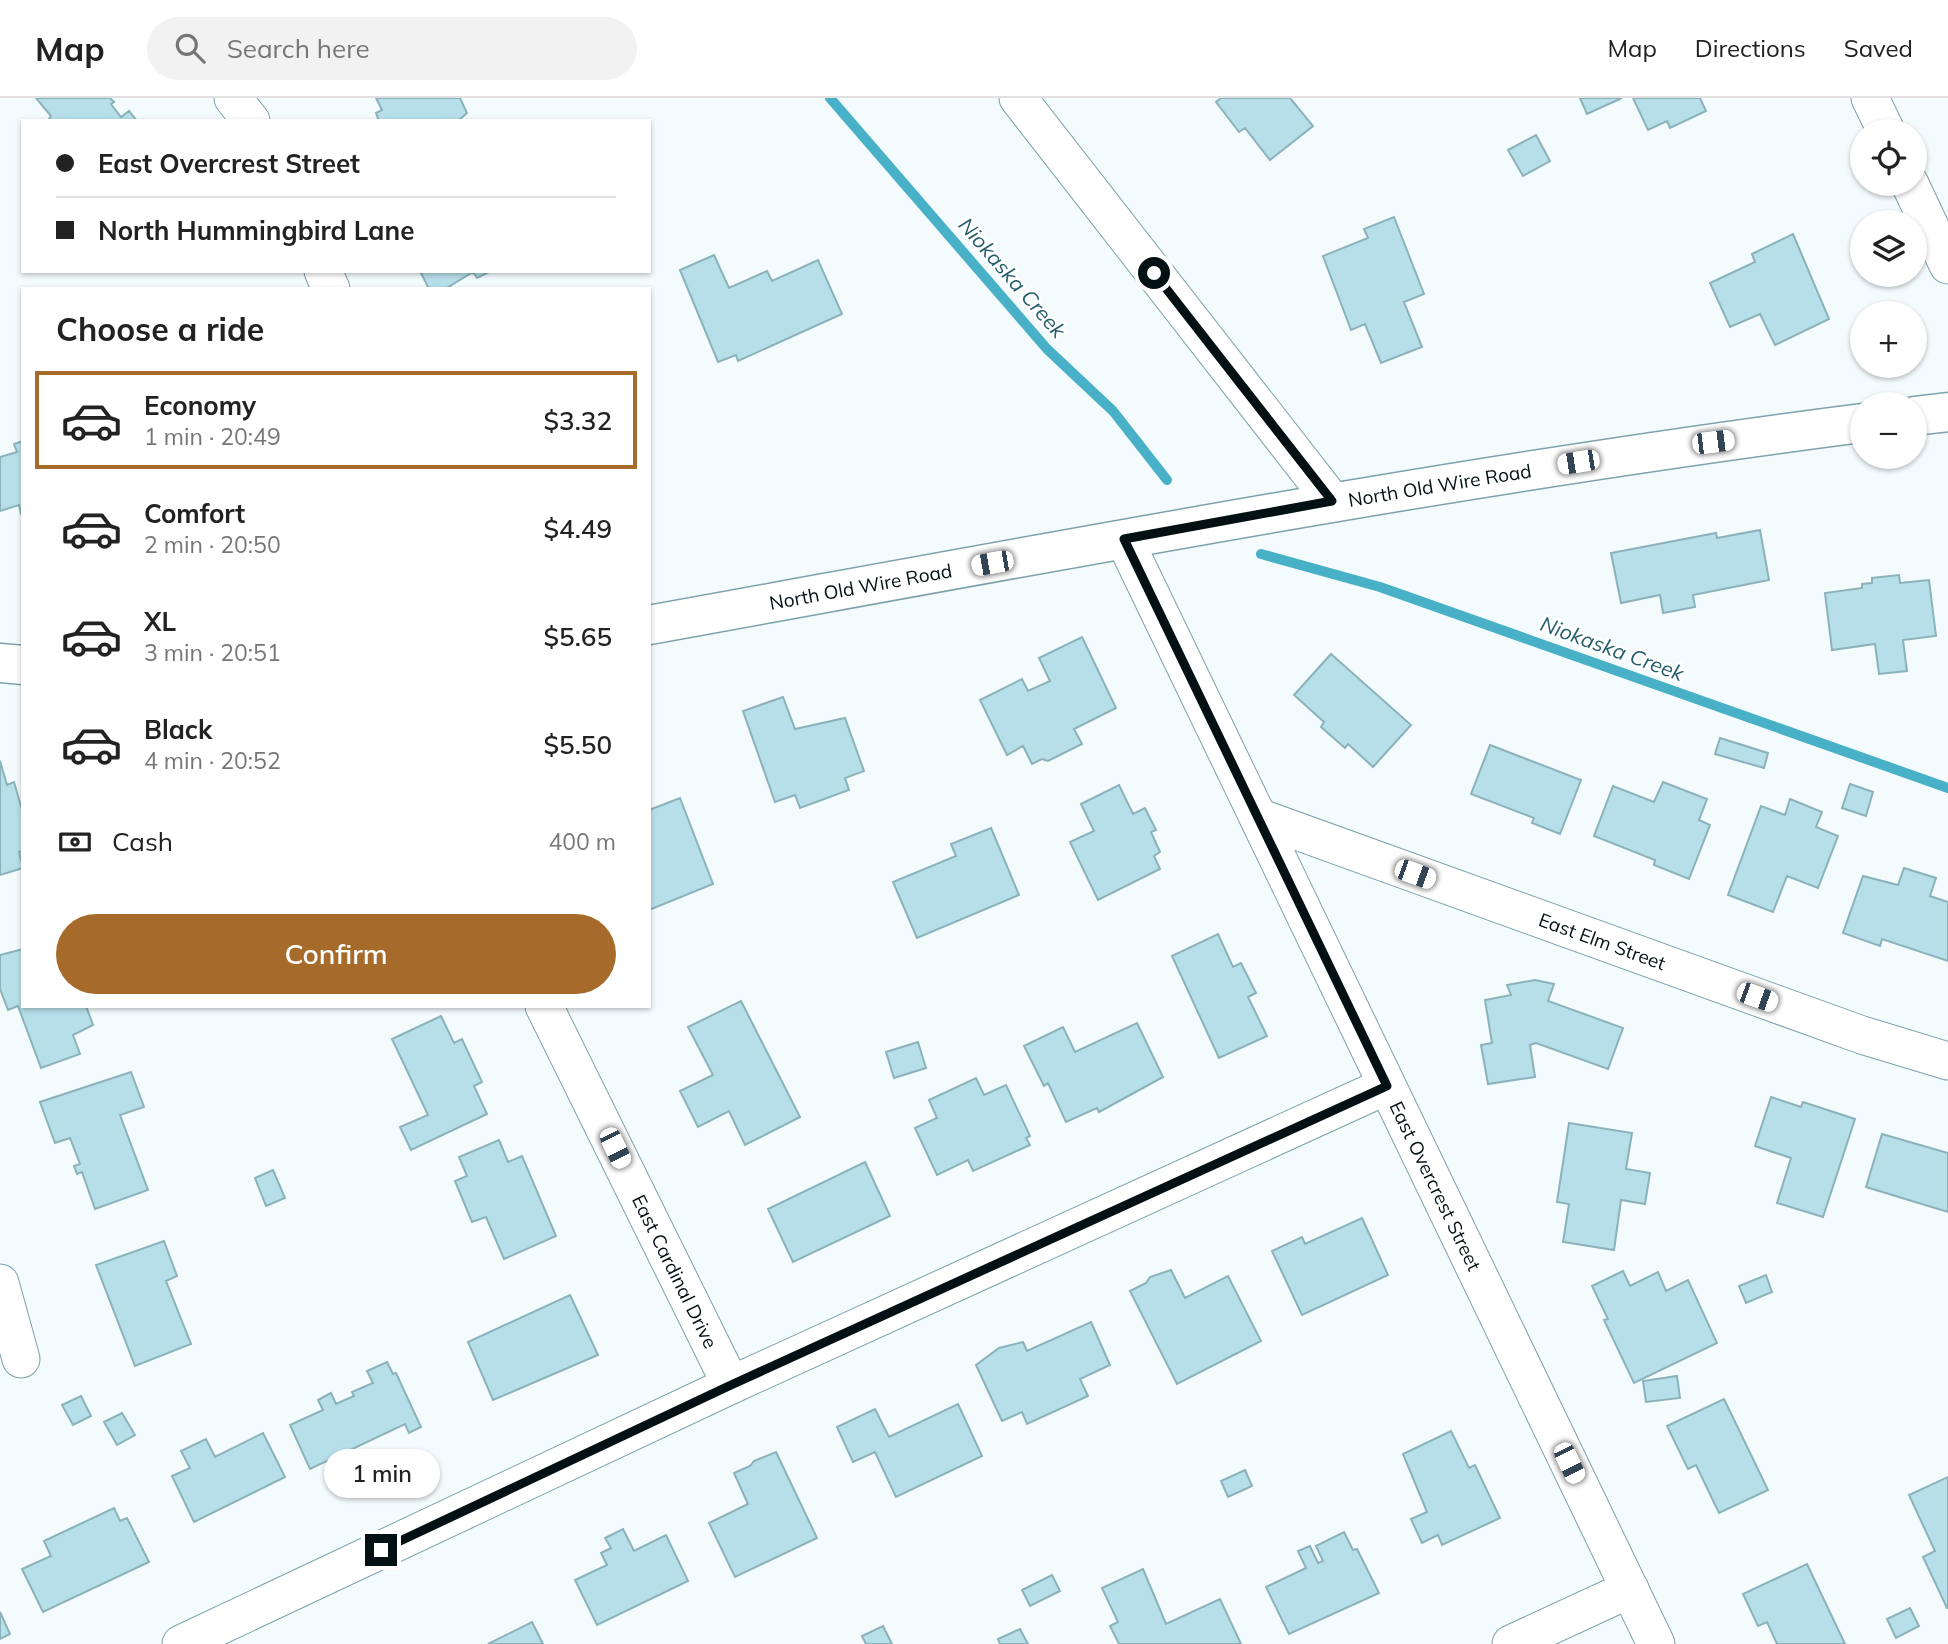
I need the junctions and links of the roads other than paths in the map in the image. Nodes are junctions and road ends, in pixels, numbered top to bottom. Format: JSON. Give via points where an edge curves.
{"nodes":[{"id":1,"x":233,"y":98,"type":"edge"},
{"id":2,"x":1018,"y":98,"type":"edge"},
{"id":3,"x":1870,"y":98,"type":"edge"},
{"id":4,"x":249,"y":119,"type":"edge"},
{"id":5,"x":1880,"y":119,"type":"edge"},
{"id":6,"x":1916,"y":196,"type":"edge"},
{"id":7,"x":1948,"y":265,"type":"edge"},
{"id":8,"x":1948,"y":412,"type":"edge"},
{"id":9,"x":1927,"y":414,"type":"edge"},
{"id":10,"x":1850,"y":425,"type":"edge"},
{"id":11,"x":1332,"y":501,"type":"junction"},
{"id":12,"x":1124,"y":539,"type":"junction"},
{"id":13,"x":651,"y":625,"type":"edge"},
{"id":14,"x":0,"y":663,"type":"edge"},
{"id":15,"x":21,"y":665,"type":"edge"},
{"id":16,"x":1258,"y":817,"type":"junction"},
{"id":17,"x":545,"y":1008,"type":"edge"},
{"id":18,"x":1948,"y":1061,"type":"edge"},
{"id":19,"x":1387,"y":1086,"type":"junction"},
{"id":20,"x":0,"y":1283,"type":"edge"},
{"id":21,"x":21,"y":1359,"type":"dead end"},
{"id":22,"x":731,"y":1385,"type":"junction"},
{"id":23,"x":1630,"y":1589,"type":"junction"},
{"id":24,"x":181,"y":1644,"type":"edge"},
{"id":25,"x":1511,"y":1644,"type":"edge"},
{"id":26,"x":1656,"y":1644,"type":"edge"}],
"edges":[{"from":1,"to":4,"type":"street"},
{"from":2,"to":11,"type":"street"},
{"from":3,"to":5,"type":"street"},
{"from":6,"to":7,"type":"street"},
{"from":8,"to":9,"type":"street"},
{"from":10,"to":11,"type":"street","name":"North Old Wire Road"},
{"from":11,"to":12,"type":"street","name":"North Old Wire Road"},
{"from":12,"to":13,"type":"street","name":"North Old Wire Road"},
{"from":12,"to":16,"type":"street","name":"East Overcrest Street"},
{"from":14,"to":15,"type":"street"},
{"from":16,"to":18,"type":"street","name":"East Elm Street","via":[[1862,1035]]},
{"from":16,"to":19,"type":"street","name":"East Overcrest Street"},
{"from":17,"to":22,"type":"street","name":"East Cardinal Drive"},
{"from":19,"to":22,"type":"street"},
{"from":19,"to":23,"type":"street","name":"East Overcrest Street"},
{"from":20,"to":21,"type":"street"},
{"from":22,"to":24,"type":"street"},
{"from":23,"to":25,"type":"street"},
{"from":23,"to":26,"type":"street","name":"East Overcrest Street"}]}
